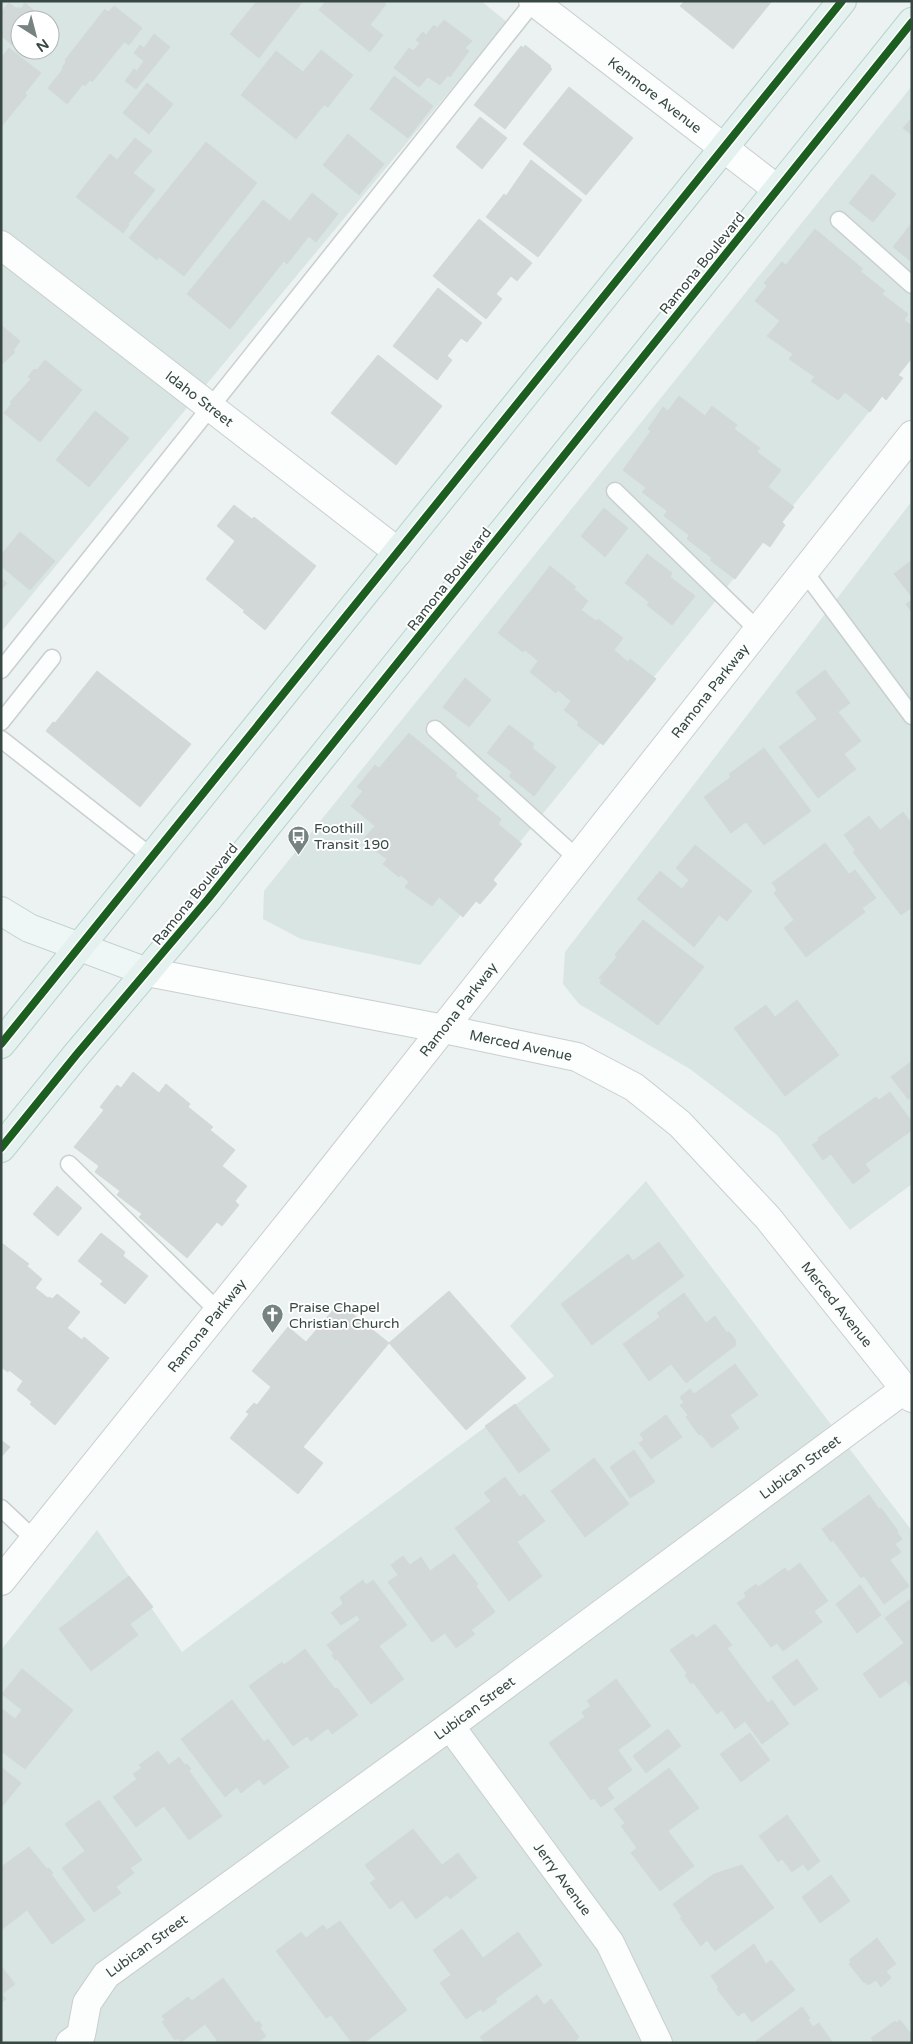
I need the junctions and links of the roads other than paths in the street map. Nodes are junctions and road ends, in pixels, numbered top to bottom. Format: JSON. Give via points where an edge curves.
{"nodes":[{"id":1,"x":534,"y":1,"type":"edge"},
{"id":2,"x":842,"y":1,"type":"edge"},
{"id":3,"x":912,"y":22,"type":"edge"},
{"id":4,"x":724,"y":148,"type":"junction"},
{"id":5,"x":777,"y":189,"type":"junction"},
{"id":6,"x":839,"y":220,"type":"dead end"},
{"id":7,"x":1,"y":245,"type":"edge"},
{"id":8,"x":912,"y":285,"type":"edge"},
{"id":9,"x":211,"y":408,"type":"junction"},
{"id":10,"x":912,"y":435,"type":"edge"},
{"id":11,"x":615,"y":491,"type":"dead end"},
{"id":12,"x":398,"y":552,"type":"junction"},
{"id":13,"x":804,"y":571,"type":"junction"},
{"id":14,"x":758,"y":630,"type":"junction"},
{"id":15,"x":52,"y":658,"type":"dead end"},
{"id":16,"x":1,"y":670,"type":"edge"},
{"id":17,"x":912,"y":716,"type":"edge"},
{"id":18,"x":1,"y":722,"type":"edge"},
{"id":19,"x":434,"y":728,"type":"dead end"},
{"id":20,"x":1,"y":739,"type":"edge"},
{"id":21,"x":153,"y":858,"type":"junction"},
{"id":22,"x":578,"y":859,"type":"junction"},
{"id":23,"x":1,"y":911,"type":"edge"},
{"id":24,"x":81,"y":947,"type":"junction"},
{"id":25,"x":147,"y":972,"type":"junction"},
{"id":26,"x":444,"y":1029,"type":"junction"},
{"id":27,"x":1,"y":1044,"type":"edge"},
{"id":28,"x":1,"y":1148,"type":"edge"},
{"id":29,"x":69,"y":1164,"type":"dead end"},
{"id":30,"x":218,"y":1311,"type":"junction"},
{"id":31,"x":910,"y":1391,"type":"edge"},
{"id":32,"x":1,"y":1508,"type":"edge"},
{"id":33,"x":34,"y":1539,"type":"junction"},
{"id":34,"x":1,"y":1581,"type":"edge"},
{"id":35,"x":450,"y":1726,"type":"junction"},
{"id":36,"x":79,"y":2040,"type":"edge"},
{"id":37,"x":658,"y":2043,"type":"edge"}],
"edges":[{"from":1,"to":4,"type":"street","name":"Kenmore Avenue"},
{"from":1,"to":9,"type":"lane"},
{"from":2,"to":4,"type":"main road"},
{"from":3,"to":5,"type":"main road","name":"Ramona Boulevard"},
{"from":4,"to":5,"type":"street","name":"Kenmore Avenue"},
{"from":4,"to":12,"type":"main road"},
{"from":5,"to":25,"type":"main road","name":"Ramona Boulevard"},
{"from":6,"to":8,"type":"lane"},
{"from":7,"to":9,"type":"street","name":"Idaho Street"},
{"from":9,"to":12,"type":"street","name":"Idaho Street"},
{"from":9,"to":16,"type":"lane"},
{"from":10,"to":13,"type":"street","name":"Ramona Parkway"},
{"from":11,"to":14,"type":"lane"},
{"from":12,"to":21,"type":"main road"},
{"from":13,"to":14,"type":"street","name":"Ramona Parkway"},
{"from":13,"to":17,"type":"lane"},
{"from":14,"to":22,"type":"street","name":"Ramona Parkway"},
{"from":15,"to":18,"type":"lane"},
{"from":19,"to":22,"type":"lane"},
{"from":20,"to":21,"type":"lane"},
{"from":21,"to":24,"type":"main road"},
{"from":22,"to":26,"type":"street","name":"Ramona Parkway"},
{"from":23,"to":24,"type":"main road","name":"Merced Avenue","via":[[29,928]]},
{"from":24,"to":25,"type":"main road","name":"Merced Avenue"},
{"from":24,"to":27,"type":"main road"},
{"from":25,"to":26,"type":"street","name":"Merced Avenue"},
{"from":25,"to":28,"type":"main road","name":"Ramona Boulevard"},
{"from":26,"to":30,"type":"street","name":"Ramona Parkway"},
{"from":26,"to":31,"type":"street","name":"Merced Avenue","via":[[576,1057],[634,1087],[680,1124],[768,1218],[848,1321]]},
{"from":29,"to":30,"type":"lane"},
{"from":30,"to":33,"type":"street","name":"Ramona Parkway"},
{"from":31,"to":35,"type":"street","name":"Lubican Street"},
{"from":32,"to":33,"type":"lane"},
{"from":33,"to":34,"type":"street","name":"Ramona Parkway"},
{"from":35,"to":36,"type":"street","name":"Lubican Street","via":[[106,1975],[86,2003]]},
{"from":35,"to":37,"type":"street","name":"Jerry Avenue","via":[[610,1943]]}]}
